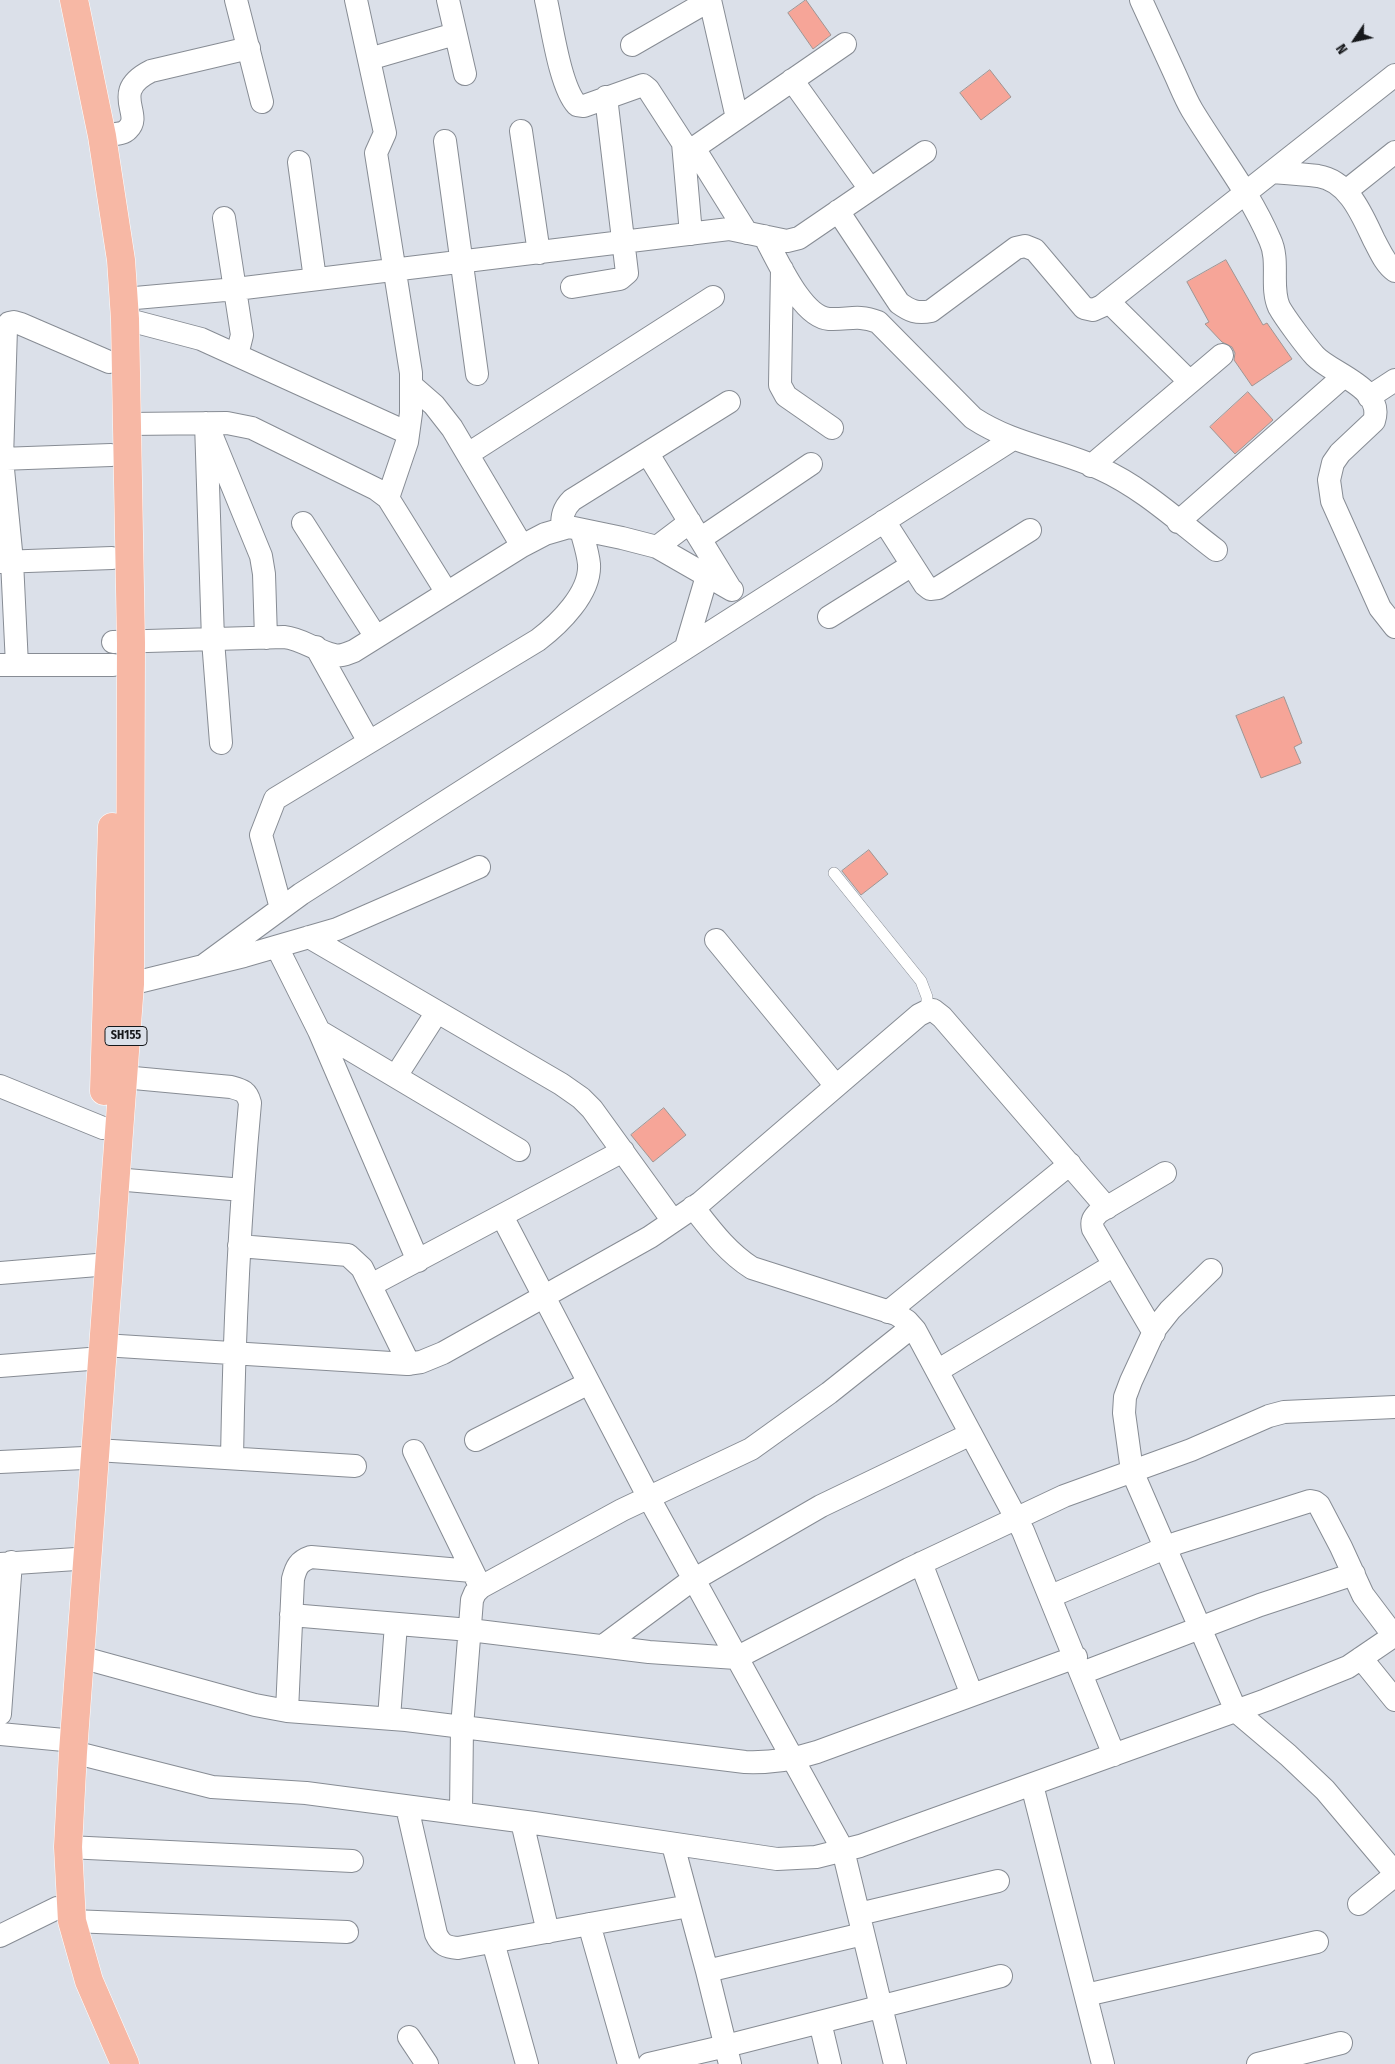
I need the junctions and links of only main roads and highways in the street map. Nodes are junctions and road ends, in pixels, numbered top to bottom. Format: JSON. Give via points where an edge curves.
{"nodes":[{"id":1,"x":56,"y":0,"type":"edge"},
{"id":2,"x":74,"y":0,"type":"edge"},
{"id":3,"x":119,"y":650,"type":"junction"},
{"id":4,"x":96,"y":1352,"type":"junction"},
{"id":5,"x":90,"y":1454,"type":"junction"},
{"id":6,"x":72,"y":1701,"type":"junction"},
{"id":7,"x":69,"y":1746,"type":"junction"},
{"id":8,"x":65,"y":1915,"type":"junction"},
{"id":9,"x":111,"y":2064,"type":"edge"},
{"id":10,"x":125,"y":2064,"type":"edge"}],
"edges":[{"from":1,"to":3,"type":"main road","number":"SH155","via":[[100,236],[109,362],[112,558]]},
{"from":2,"to":3,"type":"main road","number":"SH155","via":[[102,136],[121,260],[127,424]]},
{"from":3,"to":4,"type":"main road","number":"SH155"},
{"from":3,"to":4,"type":"main road","number":"SH155","via":[[130,984],[115,1179]]},
{"from":4,"to":5,"type":"main road","number":"SH155"},
{"from":5,"to":6,"type":"main road","number":"SH155","via":[[80,1657]]},
{"from":5,"to":6,"type":"main road","number":"SH155","via":[[76,1558]]},
{"from":6,"to":7,"type":"main road","number":"SH155"},
{"from":7,"to":8,"type":"main road","number":"SH155"},
{"from":7,"to":8,"type":"main road","number":"SH155","via":[[57,1837]]},
{"from":8,"to":9,"type":"main road","number":"SH155","via":[[61,1931]]},
{"from":8,"to":10,"type":"main road","number":"SH155"}]}
